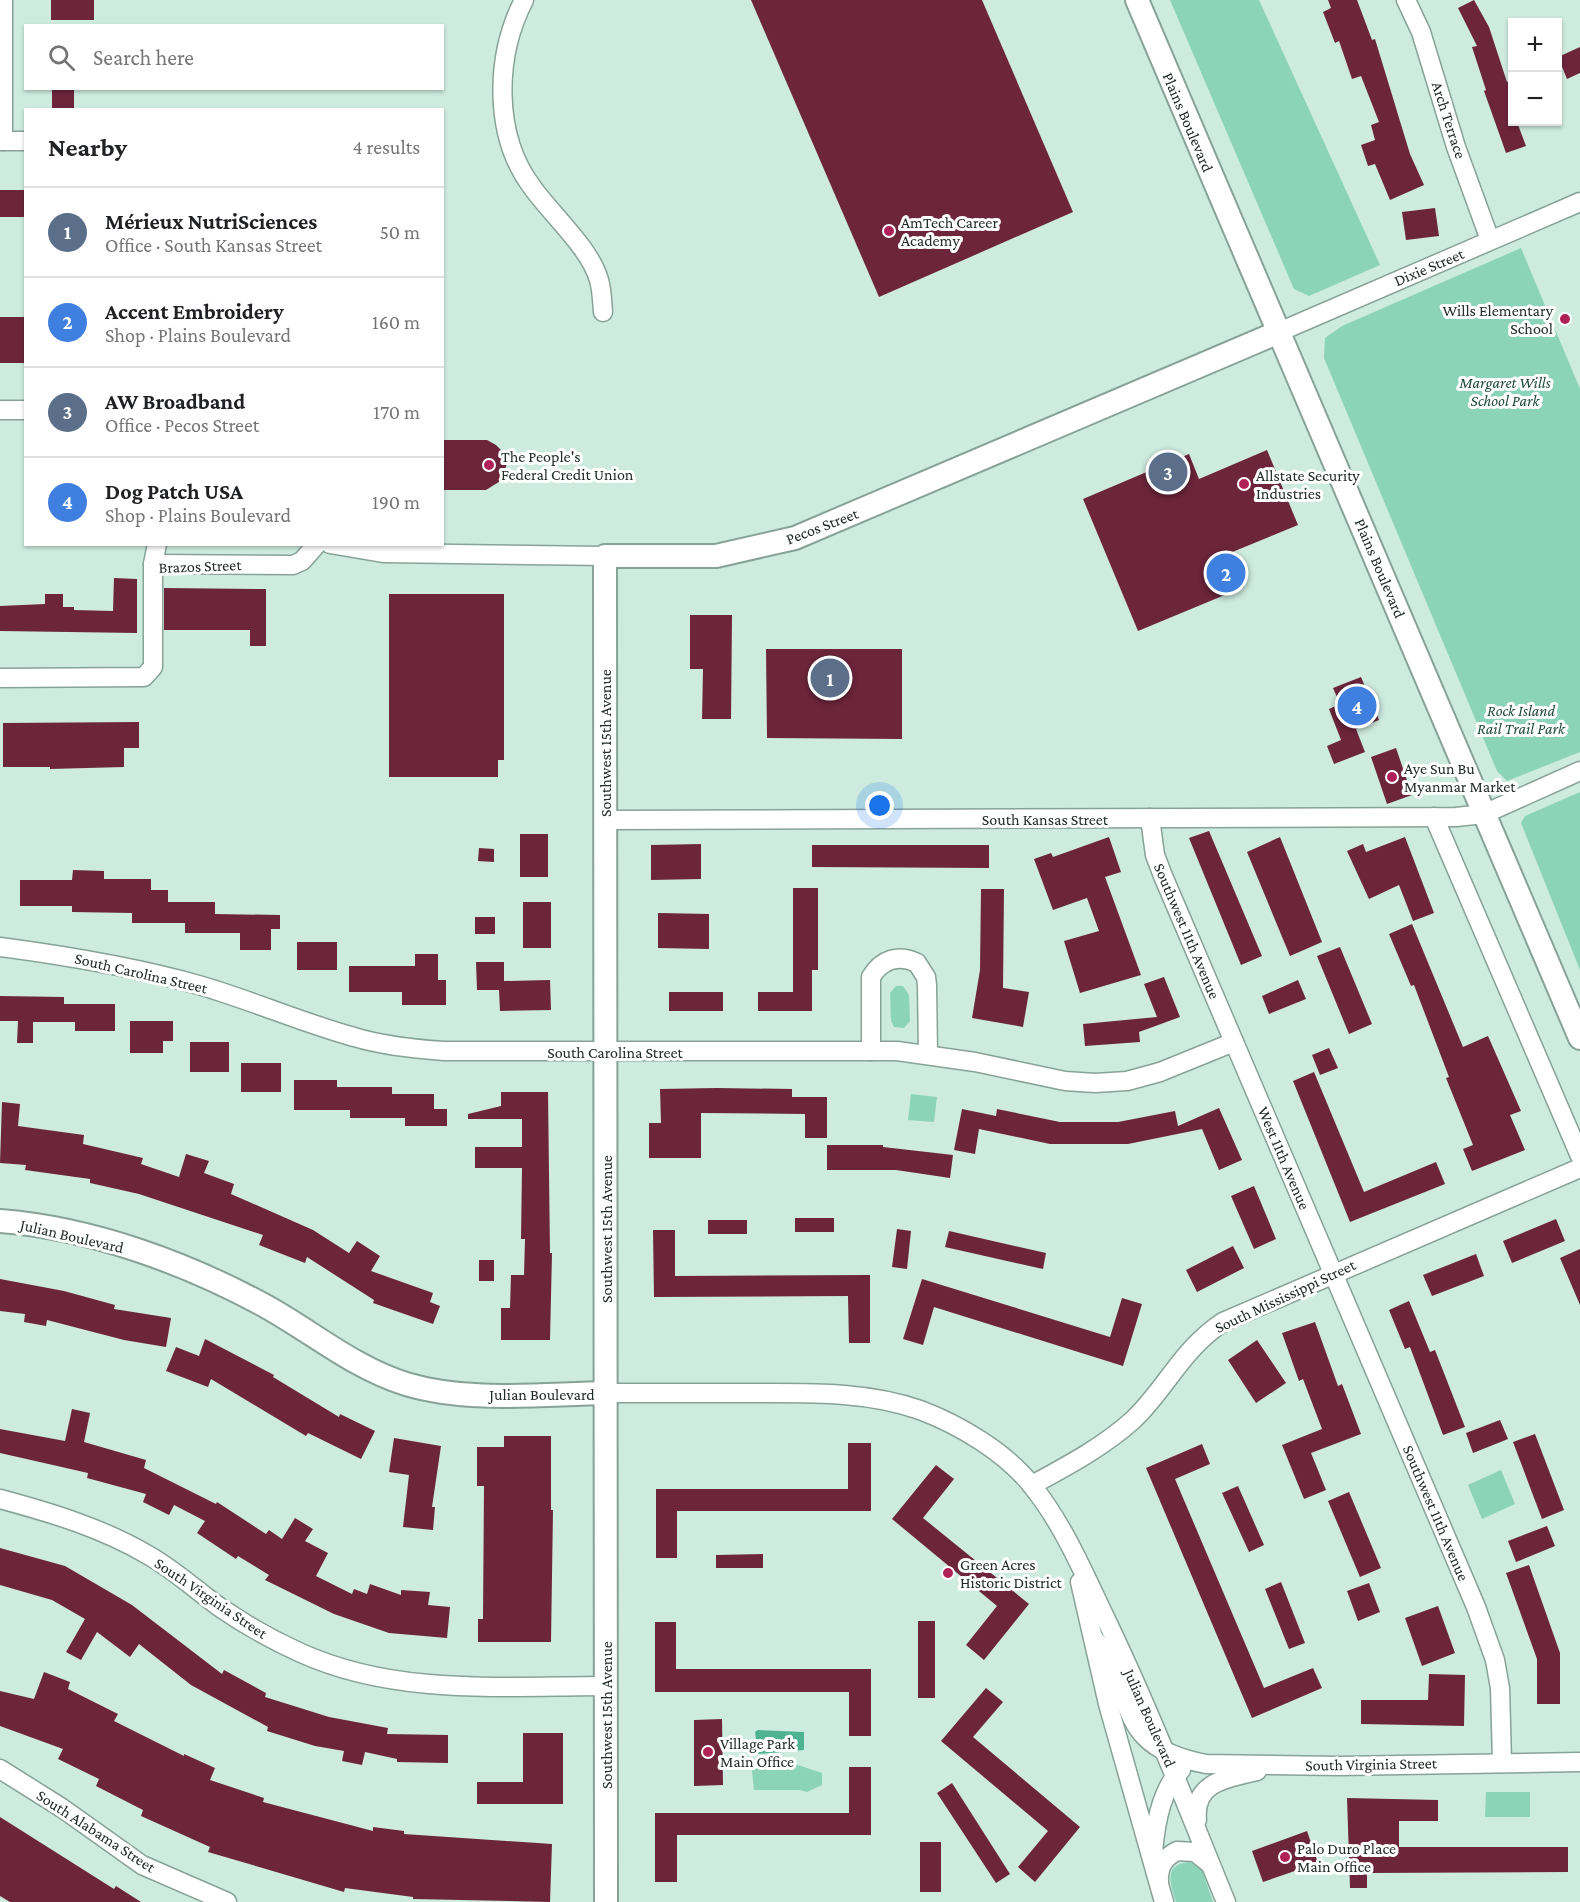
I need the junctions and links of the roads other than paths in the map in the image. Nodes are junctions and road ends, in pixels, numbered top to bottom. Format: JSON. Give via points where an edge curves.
{"nodes":[{"id":1,"x":3,"y":0,"type":"edge"},
{"id":2,"x":524,"y":0,"type":"edge"},
{"id":3,"x":1137,"y":0,"type":"edge"},
{"id":4,"x":1406,"y":0,"type":"edge"},
{"id":5,"x":2,"y":141,"type":"edge"},
{"id":6,"x":24,"y":141,"type":"edge"},
{"id":7,"x":1580,"y":202,"type":"edge"},
{"id":8,"x":1490,"y":240,"type":"junction"},
{"id":9,"x":603,"y":312,"type":"dead end"},
{"id":10,"x":1279,"y":332,"type":"junction"},
{"id":11,"x":0,"y":410,"type":"edge"},
{"id":12,"x":24,"y":410,"type":"edge"},
{"id":13,"x":157,"y":546,"type":"edge"},
{"id":14,"x":315,"y":546,"type":"edge"},
{"id":15,"x":341,"y":546,"type":"edge"},
{"id":16,"x":605,"y":556,"type":"junction"},
{"id":17,"x":153,"y":564,"type":"junction"},
{"id":18,"x":0,"y":678,"type":"edge"},
{"id":19,"x":1580,"y":771,"type":"edge"},
{"id":20,"x":1484,"y":814,"type":"junction"},
{"id":21,"x":1434,"y":817,"type":"junction"},
{"id":22,"x":1150,"y":818,"type":"junction"},
{"id":23,"x":605,"y":820,"type":"junction"},
{"id":24,"x":0,"y":947,"type":"edge"},
{"id":25,"x":1580,"y":1038,"type":"edge"},
{"id":26,"x":1234,"y":1041,"type":"junction"},
{"id":27,"x":871,"y":1051,"type":"junction"},
{"id":28,"x":605,"y":1052,"type":"junction"},
{"id":29,"x":928,"y":1054,"type":"junction"},
{"id":30,"x":1580,"y":1156,"type":"edge"},
{"id":31,"x":1580,"y":1168,"type":"edge"},
{"id":32,"x":0,"y":1221,"type":"edge"},
{"id":33,"x":1333,"y":1274,"type":"junction"},
{"id":34,"x":606,"y":1393,"type":"junction"},
{"id":35,"x":1032,"y":1485,"type":"junction"},
{"id":36,"x":0,"y":1499,"type":"edge"},
{"id":37,"x":1064,"y":1538,"type":"junction"},
{"id":38,"x":1093,"y":1637,"type":"junction"},
{"id":39,"x":606,"y":1686,"type":"junction"},
{"id":40,"x":1165,"y":1751,"type":"junction"},
{"id":41,"x":1502,"y":1762,"type":"junction"},
{"id":42,"x":1580,"y":1762,"type":"edge"},
{"id":43,"x":1206,"y":1764,"type":"junction"},
{"id":44,"x":1290,"y":1765,"type":"junction"},
{"id":45,"x":0,"y":1769,"type":"edge"},
{"id":46,"x":1176,"y":1776,"type":"junction"},
{"id":47,"x":1198,"y":1834,"type":"junction"},
{"id":48,"x":1211,"y":1865,"type":"junction"},
{"id":49,"x":1154,"y":1868,"type":"junction"},
{"id":50,"x":1162,"y":1895,"type":"edge"},
{"id":51,"x":227,"y":1902,"type":"edge"},
{"id":52,"x":606,"y":1902,"type":"edge"},
{"id":53,"x":1226,"y":1902,"type":"edge"}],
"edges":[{"from":1,"to":5,"type":"street"},
{"from":2,"to":9,"type":"street","via":[[506,46],[503,79],[510,144],[531,186],[591,261],[599,278]]},
{"from":3,"to":10,"type":"main road","name":"Plains Boulevard"},
{"from":4,"to":8,"type":"street","name":"Arch Terrace","via":[[1421,32]]},
{"from":5,"to":6,"type":"street"},
{"from":7,"to":8,"type":"street","name":"Dixie Street"},
{"from":8,"to":10,"type":"street","name":"Dixie Street"},
{"from":10,"to":16,"type":"main road","name":"Pecos Street","via":[[795,538],[716,556]]},
{"from":10,"to":20,"type":"main road","name":"Plains Boulevard"},
{"from":11,"to":12,"type":"street"},
{"from":13,"to":17,"type":"street"},
{"from":14,"to":17,"type":"street","name":"Brazos Street","via":[[302,561],[292,565]]},
{"from":15,"to":16,"type":"street","name":"Pecos Street","via":[[383,554]]},
{"from":16,"to":23,"type":"main road","name":"Southwest 15th Avenue"},
{"from":17,"to":18,"type":"street","name":"Brazos Street","via":[[153,667],[144,677]]},
{"from":19,"to":20,"type":"street"},
{"from":20,"to":21,"type":"street","name":"South Kansas Street"},
{"from":20,"to":25,"type":"main road","name":"Plains Boulevard"},
{"from":21,"to":22,"type":"street","name":"South Kansas Street"},
{"from":21,"to":30,"type":"street"},
{"from":22,"to":23,"type":"street","name":"South Kansas Street"},
{"from":22,"to":26,"type":"street","name":"Southwest 11th Avenue","via":[[1155,855]]},
{"from":23,"to":28,"type":"main road","name":"Southwest 15th Avenue"},
{"from":24,"to":28,"type":"street","name":"South Carolina Street","via":[[133,968],[202,986],[353,1037],[401,1048]]},
{"from":26,"to":29,"type":"street","name":"South Carolina Street","via":[[1160,1072],[1127,1081],[1095,1083],[1065,1081]]},
{"from":26,"to":33,"type":"street","name":"West 11th Avenue"},
{"from":27,"to":28,"type":"street","name":"South Carolina Street"},
{"from":27,"to":29,"type":"street","name":"South Carolina Street"},
{"from":27,"to":29,"type":"street","via":[[871,976],[878,966],[898,957],[917,963],[926,976]]},
{"from":28,"to":34,"type":"main road","name":"Southwest 15th Avenue"},
{"from":31,"to":33,"type":"street","name":"South Mississippi Street"},
{"from":32,"to":34,"type":"main road","name":"Julian Boulevard","via":[[87,1237],[157,1257],[264,1306],[367,1367],[406,1384],[465,1394]]},
{"from":33,"to":35,"type":"street","name":"South Mississippi Street","via":[[1223,1322],[1205,1334],[1134,1419],[1092,1452]]},
{"from":33,"to":41,"type":"street","name":"Southwest 11th Avenue","via":[[1476,1606],[1495,1660],[1500,1688]]},
{"from":34,"to":35,"type":"street","name":"Julian Boulevard","via":[[813,1393],[873,1398],[920,1410],[957,1428],[1004,1459]]},
{"from":34,"to":39,"type":"main road","name":"Southwest 15th Avenue"},
{"from":35,"to":37,"type":"street","name":"Julian Boulevard"},
{"from":36,"to":39,"type":"street","name":"South Virginia Street","via":[[97,1529],[150,1556],[262,1634],[349,1671],[401,1682],[435,1684]]},
{"from":37,"to":38,"type":"street","name":"Julian Boulevard"},
{"from":37,"to":40,"type":"street","name":"Julian Boulevard","via":[[1118,1644]]},
{"from":38,"to":40,"type":"street","name":"South Virginia Street","via":[[1112,1666],[1132,1722],[1141,1735]]},
{"from":38,"to":49,"type":"street","name":"Julian Boulevard"},
{"from":39,"to":52,"type":"main road","name":"Southwest 15th Avenue"},
{"from":40,"to":43,"type":"street","name":"South Virginia Street"},
{"from":40,"to":46,"type":"street","name":"Julian Boulevard"},
{"from":41,"to":42,"type":"street","name":"South Virginia Street"},
{"from":41,"to":44,"type":"street","name":"South Virginia Street"},
{"from":43,"to":44,"type":"street","name":"South Virginia Street"},
{"from":43,"to":46,"type":"street","via":[[1188,1766]]},
{"from":44,"to":47,"type":"street","via":[[1242,1774],[1205,1788],[1196,1808]]},
{"from":45,"to":51,"type":"street","name":"South Alabama Street","via":[[142,1865]]},
{"from":46,"to":47,"type":"street","name":"Julian Boulevard"},
{"from":46,"to":49,"type":"street","via":[[1158,1817]]},
{"from":47,"to":48,"type":"street","name":"Julian Boulevard"},
{"from":48,"to":50,"type":"street","via":[[1195,1852],[1177,1851],[1170,1855],[1160,1868]]},
{"from":48,"to":53,"type":"street","name":"Julian Boulevard"},
{"from":49,"to":50,"type":"street","name":"Julian Boulevard"}]}
